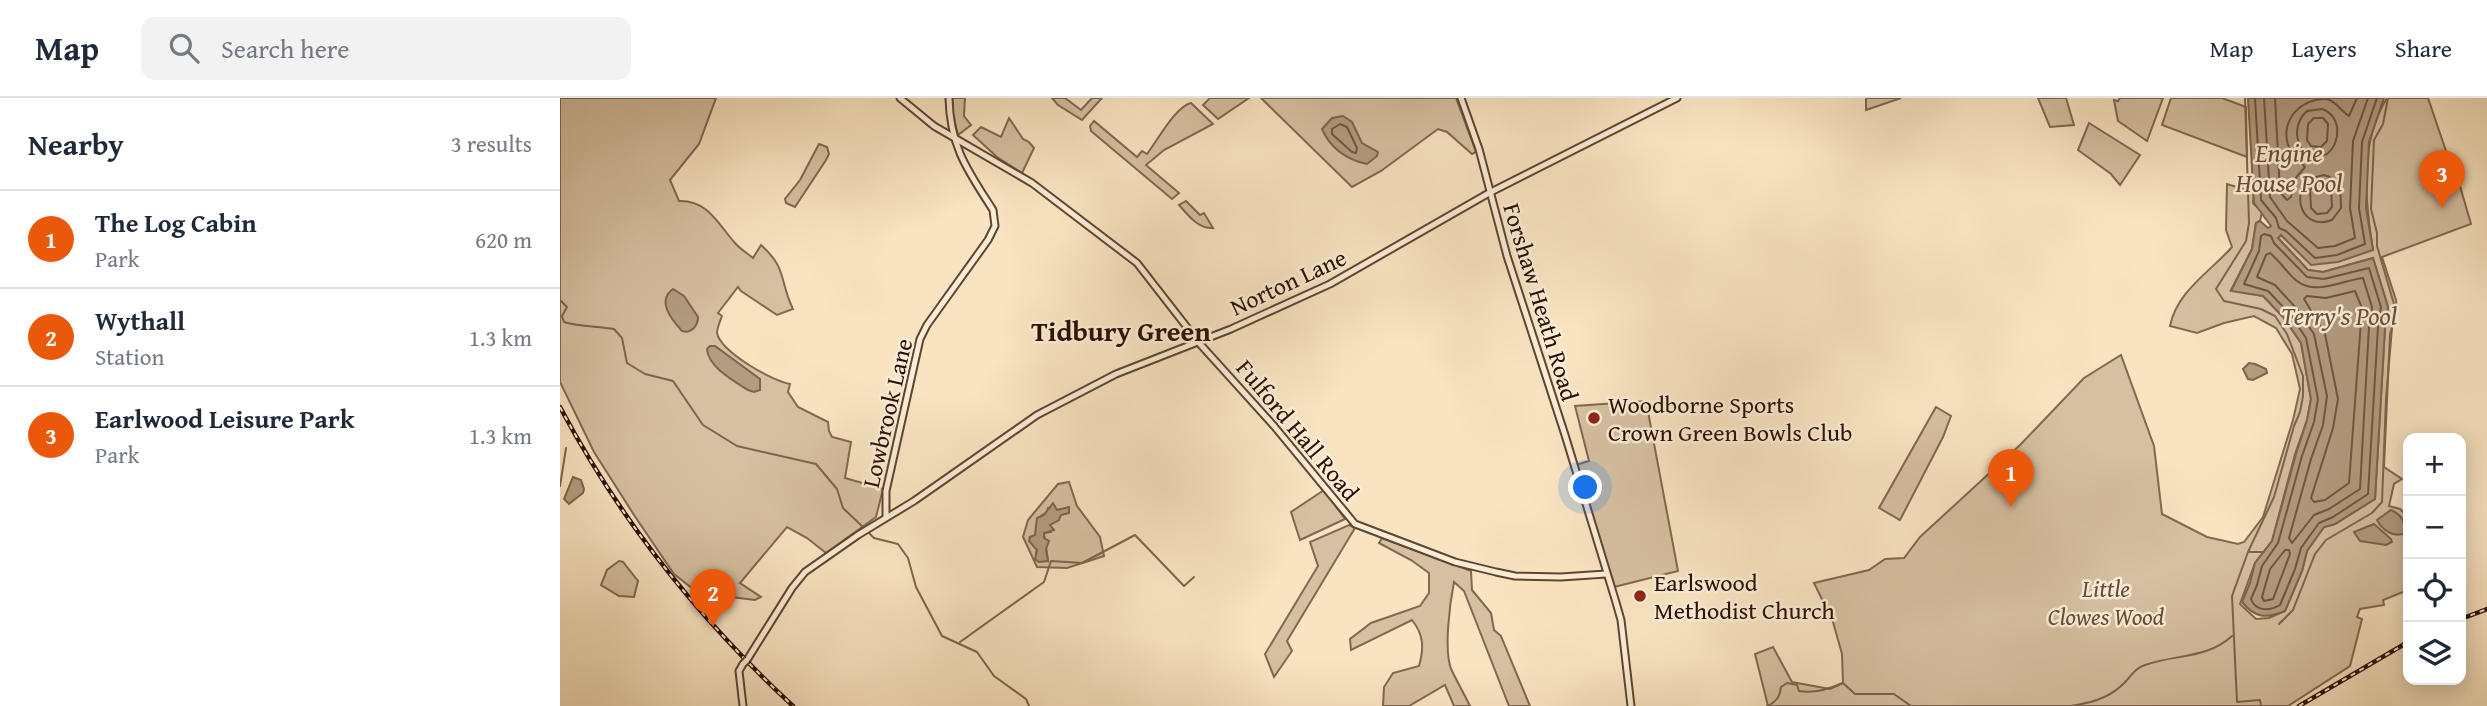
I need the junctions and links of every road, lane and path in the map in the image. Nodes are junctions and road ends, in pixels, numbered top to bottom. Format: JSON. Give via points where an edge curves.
{"nodes":[{"id":1,"x":900,"y":98,"type":"edge"},
{"id":2,"x":949,"y":98,"type":"edge"},
{"id":3,"x":1461,"y":98,"type":"edge"},
{"id":4,"x":1677,"y":98,"type":"edge"},
{"id":5,"x":955,"y":139,"type":"junction"},
{"id":6,"x":1489,"y":193,"type":"junction"},
{"id":7,"x":1198,"y":342,"type":"junction"},
{"id":8,"x":886,"y":517,"type":"junction"},
{"id":9,"x":1606,"y":574,"type":"junction"},
{"id":10,"x":743,"y":706,"type":"edge"},
{"id":11,"x":1631,"y":706,"type":"edge"}],
"edges":[{"from":1,"to":5,"type":"street","name":"Fulford Hall Road"},
{"from":2,"to":5,"type":"street"},
{"from":3,"to":6,"type":"street","name":"Forshaw Heath Road"},
{"from":4,"to":6,"type":"street","name":"Norton Lane"},
{"from":5,"to":7,"type":"street","name":"Fulford Hall Road","via":[[1032,183],[1130,256]]},
{"from":5,"to":8,"type":"street","name":"Lowbrook Lane","via":[[996,220],[988,240],[920,339],[886,491]]},
{"from":6,"to":7,"type":"street","name":"Norton Lane","via":[[1330,284]]},
{"from":6,"to":9,"type":"street","name":"Forshaw Heath Road"},
{"from":7,"to":8,"type":"street","name":"Norton Lane","via":[[1116,374],[1037,415]]},
{"from":7,"to":9,"type":"street","name":"Fulford Hall Road","via":[[1355,524],[1455,562],[1515,576]]},
{"from":8,"to":10,"type":"street","name":"Norton Lane","via":[[801,576],[739,671]]},
{"from":9,"to":11,"type":"street","name":"Forshaw Heath Road","via":[[1621,620]]}]}
